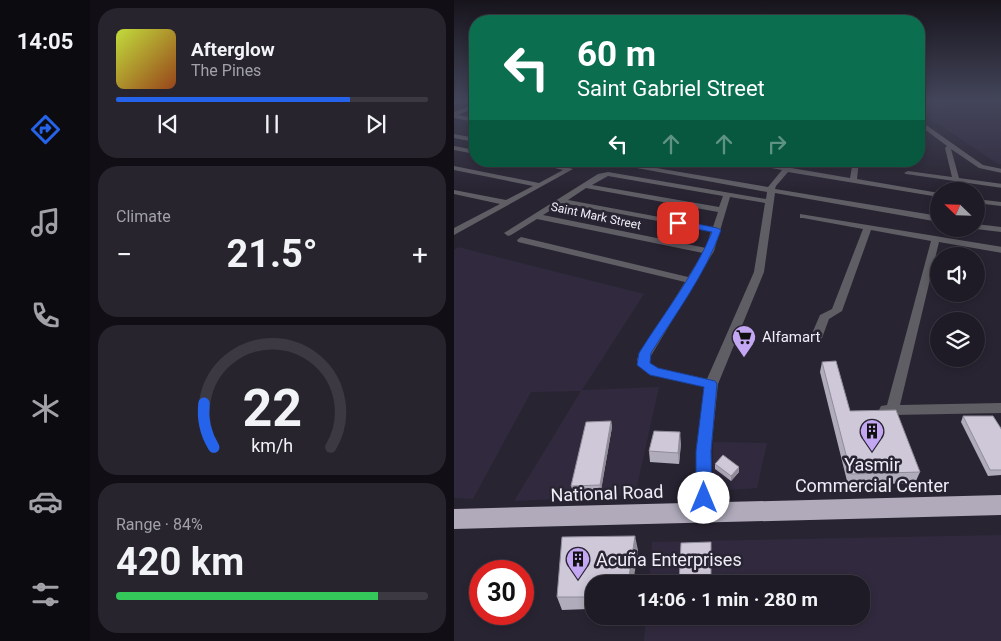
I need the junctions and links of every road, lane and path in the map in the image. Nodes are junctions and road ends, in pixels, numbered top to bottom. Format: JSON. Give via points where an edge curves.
{"nodes":[{"id":1,"x":930,"y":130,"type":"edge"},
{"id":2,"x":454,"y":136,"type":"edge"},
{"id":3,"x":469,"y":139,"type":"edge"},
{"id":4,"x":952,"y":146,"type":"junction"},
{"id":5,"x":455,"y":149,"type":"edge"},
{"id":6,"x":469,"y":151,"type":"edge"},
{"id":7,"x":560,"y":167,"type":"edge"},
{"id":8,"x":631,"y":167,"type":"edge"},
{"id":9,"x":775,"y":167,"type":"edge"},
{"id":10,"x":854,"y":167,"type":"edge"},
{"id":11,"x":454,"y":168,"type":"edge"},
{"id":12,"x":787,"y":169,"type":"junction"},
{"id":13,"x":1001,"y":171,"type":"edge"},
{"id":14,"x":853,"y":179,"type":"junction"},
{"id":15,"x":956,"y":179,"type":"junction"},
{"id":16,"x":539,"y":185,"type":"junction"},
{"id":17,"x":586,"y":186,"type":"junction"},
{"id":18,"x":1001,"y":186,"type":"edge"},
{"id":19,"x":905,"y":188,"type":"junction"},
{"id":20,"x":454,"y":192,"type":"edge"},
{"id":21,"x":930,"y":192,"type":"edge"},
{"id":22,"x":727,"y":195,"type":"junction"},
{"id":23,"x":772,"y":196,"type":"junction"},
{"id":24,"x":562,"y":201,"type":"junction"},
{"id":25,"x":985,"y":201,"type":"edge"},
{"id":26,"x":507,"y":203,"type":"junction"},
{"id":27,"x":1001,"y":204,"type":"edge"},
{"id":28,"x":721,"y":210,"type":"junction"},
{"id":29,"x":537,"y":216,"type":"junction"},
{"id":30,"x":803,"y":216,"type":"dead end"},
{"id":31,"x":930,"y":218,"type":"edge"},
{"id":32,"x":454,"y":222,"type":"edge"},
{"id":33,"x":466,"y":225,"type":"junction"},
{"id":34,"x":868,"y":227,"type":"junction"},
{"id":35,"x":985,"y":227,"type":"edge"},
{"id":36,"x":717,"y":230,"type":"junction"},
{"id":37,"x":1001,"y":230,"type":"edge"},
{"id":38,"x":454,"y":232,"type":"edge"},
{"id":39,"x":508,"y":233,"type":"dead end"},
{"id":40,"x":930,"y":237,"type":"edge"},
{"id":41,"x":936,"y":238,"type":"joint"},
{"id":42,"x":522,"y":240,"type":"dead end"},
{"id":43,"x":1001,"y":250,"type":"edge"},
{"id":44,"x":709,"y":251,"type":"junction"},
{"id":45,"x":692,"y":281,"type":"junction"},
{"id":46,"x":816,"y":338,"type":"dead end"},
{"id":47,"x":711,"y":384,"type":"junction"},
{"id":48,"x":1001,"y":408,"type":"edge"},
{"id":49,"x":878,"y":410,"type":"edge"},
{"id":50,"x":892,"y":410,"type":"junction"},
{"id":51,"x":1001,"y":505,"type":"edge"},
{"id":52,"x":704,"y":513,"type":"junction"},
{"id":53,"x":455,"y":521,"type":"edge"}],
"edges":[{"from":1,"to":4,"type":"street"},
{"from":2,"to":3,"type":"street"},
{"from":4,"to":13,"type":"street","via":[[981,167]]},
{"from":4,"to":15,"type":"street","via":[[948,148]]},
{"from":5,"to":6,"type":"street"},
{"from":7,"to":16,"type":"street","via":[[570,169]]},
{"from":8,"to":23,"type":"street"},
{"from":9,"to":12,"type":"street"},
{"from":10,"to":14,"type":"street"},
{"from":11,"to":16,"type":"street"},
{"from":12,"to":14,"type":"street"},
{"from":12,"to":23,"type":"street","via":[[772,186]]},
{"from":14,"to":19,"type":"street"},
{"from":15,"to":18,"type":"street"},
{"from":15,"to":19,"type":"street","via":[[908,170]]},
{"from":16,"to":26,"type":"street"},
{"from":17,"to":22,"type":"street","via":[[608,174]]},
{"from":17,"to":24,"type":"street"},
{"from":17,"to":28,"type":"street"},
{"from":19,"to":21,"type":"street"},
{"from":20,"to":26,"type":"street"},
{"from":22,"to":23,"type":"street"},
{"from":22,"to":28,"type":"street"},
{"from":23,"to":31,"type":"street"},
{"from":23,"to":47,"type":"street","via":[[759,272]]},
{"from":24,"to":29,"type":"street"},
{"from":24,"to":36,"type":"street"},
{"from":25,"to":27,"type":"street"},
{"from":26,"to":33,"type":"street"},
{"from":28,"to":36,"type":"street"},
{"from":29,"to":39,"type":"street"},
{"from":29,"to":44,"type":"street","name":"Saint Mark Street"},
{"from":30,"to":34,"type":"street"},
{"from":32,"to":33,"type":"street"},
{"from":33,"to":38,"type":"street"},
{"from":34,"to":40,"type":"street"},
{"from":34,"to":46,"type":"street","via":[[837,311],[824,317]]},
{"from":35,"to":37,"type":"street"},
{"from":36,"to":44,"type":"street"},
{"from":41,"to":43,"type":"street"},
{"from":41,"to":50,"type":"street"},
{"from":42,"to":45,"type":"street"},
{"from":44,"to":45,"type":"street"},
{"from":45,"to":47,"type":"street","via":[[645,353],[643,365],[654,372]]},
{"from":47,"to":52,"type":"street","via":[[704,451]]},
{"from":48,"to":50,"type":"street"},
{"from":49,"to":50,"type":"street"},
{"from":51,"to":52,"type":"highway","name":"National Road"},
{"from":52,"to":53,"type":"highway","name":"National Road"}]}
